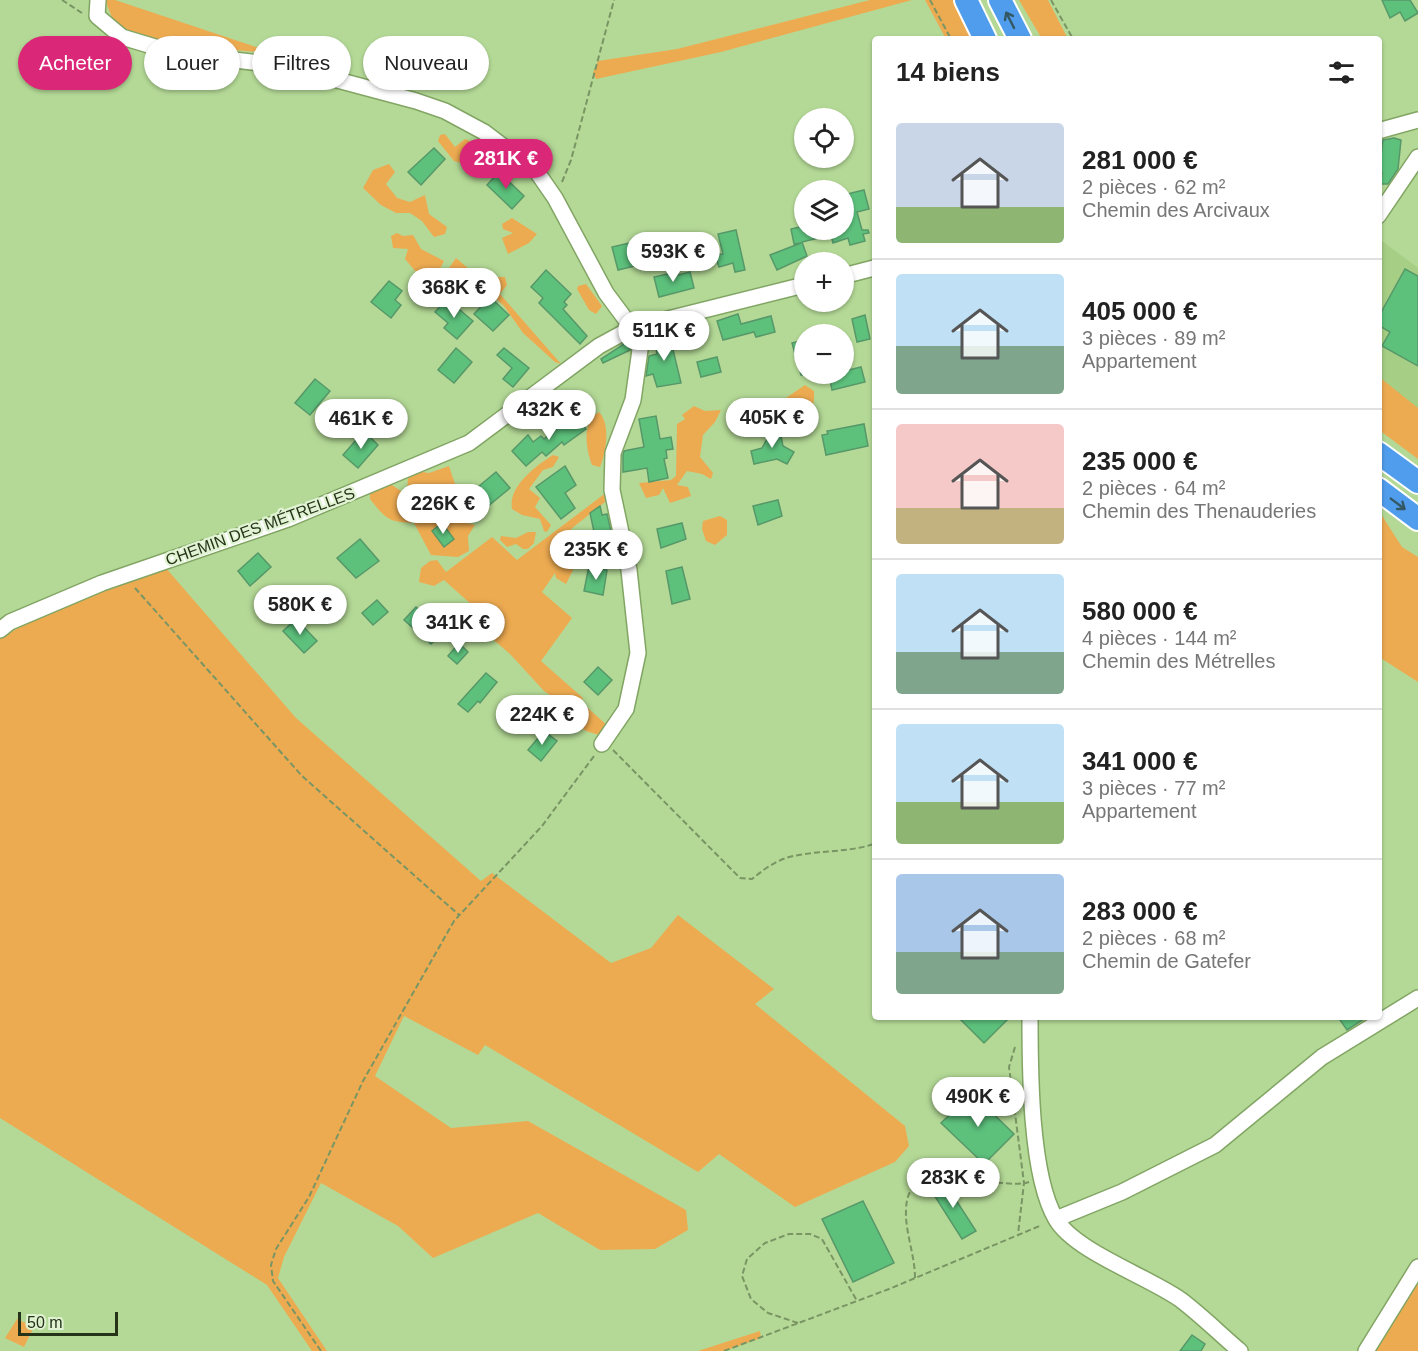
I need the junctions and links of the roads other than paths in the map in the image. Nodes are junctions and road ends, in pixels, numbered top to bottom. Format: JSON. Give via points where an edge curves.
{"nodes":[{"id":1,"x":98,"y":0,"type":"edge"},
{"id":2,"x":966,"y":0,"type":"edge"},
{"id":3,"x":1000,"y":0,"type":"edge"},
{"id":4,"x":984,"y":36,"type":"edge"},
{"id":5,"x":1018,"y":36,"type":"edge"},
{"id":6,"x":1418,"y":120,"type":"edge"},
{"id":7,"x":1382,"y":130,"type":"edge"},
{"id":8,"x":1418,"y":157,"type":"edge"},
{"id":9,"x":1382,"y":210,"type":"edge"},
{"id":10,"x":872,"y":269,"type":"edge"},
{"id":11,"x":854,"y":273,"type":"edge"},
{"id":12,"x":794,"y":288,"type":"edge"},
{"id":13,"x":632,"y":328,"type":"junction"},
{"id":14,"x":1382,"y":456,"type":"edge"},
{"id":15,"x":1418,"y":482,"type":"edge"},
{"id":16,"x":1382,"y":492,"type":"edge"},
{"id":17,"x":1418,"y":519,"type":"edge"},
{"id":18,"x":0,"y":630,"type":"edge"},
{"id":19,"x":602,"y":744,"type":"road end"},
{"id":20,"x":1418,"y":998,"type":"edge"},
{"id":21,"x":1030,"y":1024,"type":"edge"},
{"id":22,"x":1056,"y":1219,"type":"junction"},
{"id":23,"x":1418,"y":1267,"type":"edge"},
{"id":24,"x":1240,"y":1351,"type":"edge"},
{"id":25,"x":1366,"y":1351,"type":"edge"}],
"edges":[{"from":1,"to":13,"type":"street","via":[[97,16],[122,37],[175,52],[285,66],[446,111],[484,132],[537,172],[606,293]]},
{"from":2,"to":4,"type":"highway"},
{"from":5,"to":3,"type":"highway","one_way":true},
{"from":6,"to":7,"type":"street"},
{"from":8,"to":9,"type":"street"},
{"from":10,"to":11,"type":"street"},
{"from":12,"to":13,"type":"street","name":"CHEMIN DES MÉTRELLES"},
{"from":13,"to":18,"type":"street","name":"CHEMIN DES MÉTRELLES","via":[[599,346],[469,443],[288,519],[130,574],[10,622]]},
{"from":13,"to":19,"type":"street","via":[[640,350],[633,400],[612,453],[612,490],[629,570],[638,653],[626,709]]},
{"from":14,"to":15,"type":"highway"},
{"from":16,"to":17,"type":"highway","one_way":true},
{"from":20,"to":22,"type":"street","via":[[1322,1057],[1215,1145],[1122,1192]]},
{"from":21,"to":22,"type":"street","via":[[1040,1178]]},
{"from":22,"to":24,"type":"street","via":[[1070,1236],[1180,1300]]},
{"from":23,"to":25,"type":"street"}]}
